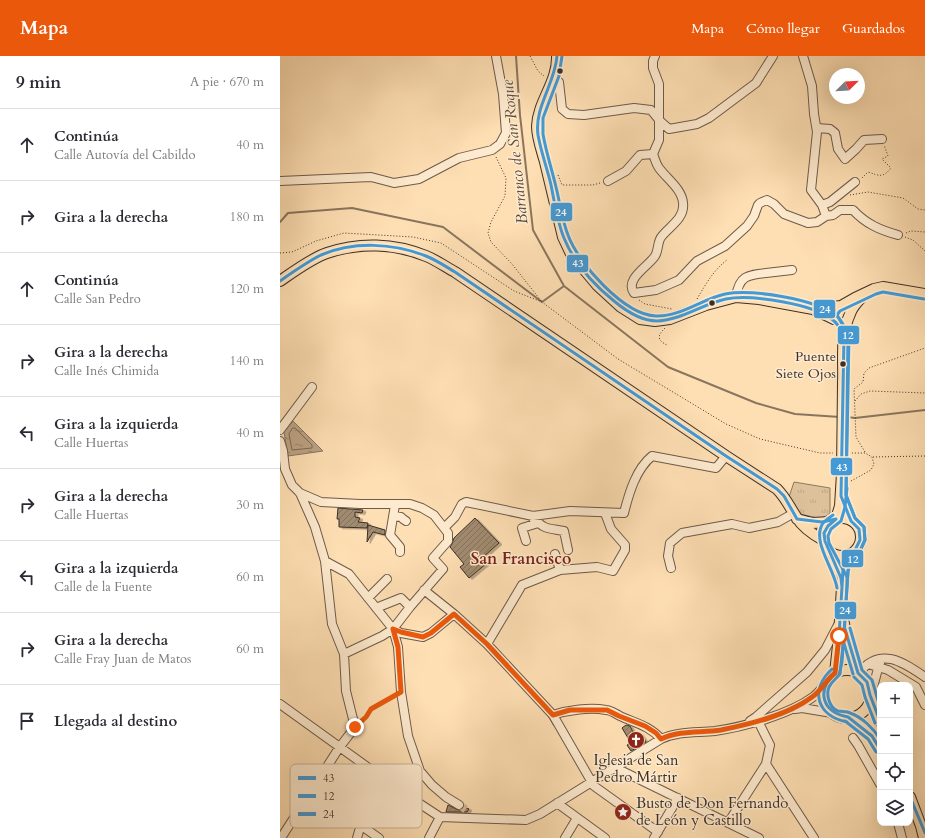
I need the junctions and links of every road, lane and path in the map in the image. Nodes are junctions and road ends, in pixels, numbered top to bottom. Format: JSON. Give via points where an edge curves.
{"nodes":[{"id":1,"x":496,"y":56,"type":"edge"},
{"id":2,"x":530,"y":56,"type":"edge"},
{"id":3,"x":557,"y":56,"type":"edge"},
{"id":4,"x":655,"y":56,"type":"edge"},
{"id":5,"x":773,"y":56,"type":"edge"},
{"id":6,"x":803,"y":56,"type":"edge"},
{"id":7,"x":550,"y":78,"type":"junction"},
{"id":8,"x":660,"y":121,"type":"junction"},
{"id":9,"x":816,"y":128,"type":"junction"},
{"id":10,"x":882,"y":139,"type":"joint"},
{"id":11,"x":492,"y":150,"type":"junction"},
{"id":12,"x":653,"y":154,"type":"junction"},
{"id":13,"x":556,"y":172,"type":"dead end"},
{"id":14,"x":280,"y":181,"type":"edge"},
{"id":15,"x":608,"y":181,"type":"joint"},
{"id":16,"x":855,"y":182,"type":"joint"},
{"id":17,"x":838,"y":196,"type":"junction"},
{"id":18,"x":822,"y":205,"type":"junction"},
{"id":19,"x":925,"y":210,"type":"edge"},
{"id":20,"x":826,"y":216,"type":"junction"},
{"id":21,"x":925,"y":232,"type":"edge"},
{"id":22,"x":898,"y":235,"type":"junction"},
{"id":23,"x":925,"y":251,"type":"edge"},
{"id":24,"x":728,"y":259,"type":"dead end"},
{"id":25,"x":792,"y":270,"type":"dead end"},
{"id":26,"x":280,"y":281,"type":"edge"},
{"id":27,"x":634,"y":293,"type":"junction"},
{"id":28,"x":865,"y":294,"type":"junction"},
{"id":29,"x":925,"y":294,"type":"edge"},
{"id":30,"x":736,"y":297,"type":"junction"},
{"id":31,"x":695,"y":302,"type":"dead end"},
{"id":32,"x":838,"y":306,"type":"junction"},
{"id":33,"x":676,"y":308,"type":"dead end"},
{"id":34,"x":813,"y":309,"type":"junction"},
{"id":35,"x":848,"y":317,"type":"junction"},
{"id":36,"x":835,"y":320,"type":"junction"},
{"id":37,"x":666,"y":328,"type":"dead end"},
{"id":38,"x":844,"y":336,"type":"junction"},
{"id":39,"x":667,"y":345,"type":"dead end"},
{"id":40,"x":925,"y":348,"type":"edge"},
{"id":41,"x":312,"y":388,"type":"dead end"},
{"id":42,"x":925,"y":394,"type":"edge"},
{"id":43,"x":854,"y":402,"type":"junction"},
{"id":44,"x":280,"y":430,"type":"edge"},
{"id":45,"x":280,"y":441,"type":"edge"},
{"id":46,"x":835,"y":453,"type":"dead end"},
{"id":47,"x":850,"y":453,"type":"dead end"},
{"id":48,"x":865,"y":453,"type":"junction"},
{"id":49,"x":726,"y":456,"type":"junction"},
{"id":50,"x":925,"y":456,"type":"edge"},
{"id":51,"x":872,"y":457,"type":"junction"},
{"id":52,"x":282,"y":471,"type":"edge"},
{"id":53,"x":842,"y":485,"type":"junction"},
{"id":54,"x":300,"y":494,"type":"junction"},
{"id":55,"x":841,"y":496,"type":"junction"},
{"id":56,"x":395,"y":505,"type":"junction"},
{"id":57,"x":605,"y":513,"type":"junction"},
{"id":58,"x":394,"y":516,"type":"junction"},
{"id":59,"x":533,"y":516,"type":"junction"},
{"id":60,"x":795,"y":516,"type":"junction"},
{"id":61,"x":406,"y":521,"type":"dead end"},
{"id":62,"x":833,"y":521,"type":"junction"},
{"id":63,"x":851,"y":521,"type":"junction"},
{"id":64,"x":445,"y":527,"type":"junction"},
{"id":65,"x":823,"y":540,"type":"junction"},
{"id":66,"x":526,"y":541,"type":"dead end"},
{"id":67,"x":568,"y":550,"type":"dead end"},
{"id":68,"x":829,"y":550,"type":"junction"},
{"id":69,"x":400,"y":552,"type":"dead end"},
{"id":70,"x":555,"y":554,"type":"dead end"},
{"id":71,"x":850,"y":554,"type":"junction"},
{"id":72,"x":325,"y":561,"type":"junction"},
{"id":73,"x":671,"y":568,"type":"dead end"},
{"id":74,"x":560,"y":570,"type":"junction"},
{"id":75,"x":387,"y":579,"type":"dead end"},
{"id":76,"x":842,"y":579,"type":"junction"},
{"id":77,"x":424,"y":590,"type":"junction"},
{"id":78,"x":368,"y":598,"type":"junction"},
{"id":79,"x":410,"y":607,"type":"junction"},
{"id":80,"x":376,"y":608,"type":"junction"},
{"id":81,"x":841,"y":609,"type":"junction"},
{"id":82,"x":454,"y":614,"type":"junction"},
{"id":83,"x":840,"y":622,"type":"junction"},
{"id":84,"x":393,"y":629,"type":"junction"},
{"id":85,"x":487,"y":644,"type":"junction"},
{"id":86,"x":344,"y":654,"type":"junction"},
{"id":87,"x":883,"y":659,"type":"junction"},
{"id":88,"x":868,"y":664,"type":"junction"},
{"id":89,"x":879,"y":667,"type":"junction"},
{"id":90,"x":835,"y":673,"type":"junction"},
{"id":91,"x":859,"y":673,"type":"junction"},
{"id":92,"x":925,"y":676,"type":"edge"},
{"id":93,"x":824,"y":686,"type":"junction"},
{"id":94,"x":401,"y":692,"type":"junction"},
{"id":95,"x":870,"y":694,"type":"junction"},
{"id":96,"x":280,"y":704,"type":"edge"},
{"id":97,"x":925,"y":705,"type":"edge"},
{"id":98,"x":792,"y":709,"type":"junction"},
{"id":99,"x":832,"y":713,"type":"junction"},
{"id":100,"x":553,"y":715,"type":"junction"},
{"id":101,"x":848,"y":717,"type":"junction"},
{"id":102,"x":879,"y":718,"type":"edge"},
{"id":103,"x":758,"y":721,"type":"junction"},
{"id":104,"x":740,"y":726,"type":"junction"},
{"id":105,"x":355,"y":727,"type":"junction"},
{"id":106,"x":853,"y":738,"type":"dead end"},
{"id":107,"x":661,"y":739,"type":"junction"},
{"id":108,"x":877,"y":744,"type":"edge"},
{"id":109,"x":340,"y":748,"type":"junction"},
{"id":110,"x":330,"y":764,"type":"edge"},
{"id":111,"x":363,"y":764,"type":"edge"},
{"id":112,"x":418,"y":764,"type":"edge"},
{"id":113,"x":766,"y":764,"type":"junction"},
{"id":114,"x":616,"y":768,"type":"junction"},
{"id":115,"x":422,"y":772,"type":"edge"},
{"id":116,"x":877,"y":779,"type":"edge"},
{"id":117,"x":592,"y":782,"type":"junction"},
{"id":118,"x":678,"y":798,"type":"junction"},
{"id":119,"x":422,"y":804,"type":"edge"},
{"id":120,"x":557,"y":804,"type":"junction"},
{"id":121,"x":458,"y":805,"type":"tunnel mouth"},
{"id":122,"x":913,"y":805,"type":"edge"},
{"id":123,"x":468,"y":811,"type":"tunnel mouth"},
{"id":124,"x":913,"y":815,"type":"edge"},
{"id":125,"x":440,"y":816,"type":"junction"},
{"id":126,"x":473,"y":818,"type":"junction"},
{"id":127,"x":577,"y":818,"type":"junction"},
{"id":128,"x":913,"y":821,"type":"edge"},
{"id":129,"x":728,"y":823,"type":"junction"},
{"id":130,"x":290,"y":824,"type":"edge"},
{"id":131,"x":899,"y":826,"type":"edge"},
{"id":132,"x":360,"y":828,"type":"edge"},
{"id":133,"x":366,"y":828,"type":"edge"},
{"id":134,"x":923,"y":830,"type":"edge"},
{"id":135,"x":656,"y":835,"type":"edge"},
{"id":136,"x":281,"y":838,"type":"edge"},
{"id":137,"x":357,"y":838,"type":"edge"},
{"id":138,"x":379,"y":838,"type":"edge"},
{"id":139,"x":429,"y":838,"type":"edge"},
{"id":140,"x":565,"y":838,"type":"edge"},
{"id":141,"x":605,"y":838,"type":"edge"},
{"id":142,"x":759,"y":838,"type":"edge"},
{"id":143,"x":814,"y":838,"type":"edge"},
{"id":144,"x":902,"y":838,"type":"edge"},
{"id":145,"x":917,"y":838,"type":"edge"},
{"id":146,"x":923,"y":838,"type":"edge"}],
"edges":[{"from":1,"to":11,"type":"street","via":[[503,94],[506,133],[500,144]]},
{"from":2,"to":7,"type":"path","via":[[538,71]]},
{"from":3,"to":7,"type":"main road","via":[[557,63]]},
{"from":4,"to":8,"type":"street","via":[[653,68],[659,84]]},
{"from":5,"to":8,"type":"street","via":[[756,83],[709,118],[697,124],[669,129]]},
{"from":6,"to":9,"type":"street","via":[[812,86]]},
{"from":7,"to":8,"type":"street","via":[[559,82],[562,109],[568,114],[584,115],[634,108],[651,110]]},
{"from":7,"to":30,"type":"main road","via":[[537,126],[563,237],[578,264],[608,297],[640,319],[670,319]]},
{"from":8,"to":12,"type":"street","via":[[659,140]]},
{"from":9,"to":10,"type":"street","via":[[830,129],[835,133],[838,149],[845,159],[864,140]]},
{"from":9,"to":18,"type":"street","via":[[818,132],[812,190]]},
{"from":10,"to":16,"type":"path","via":[[888,156],[882,159],[891,168],[880,176],[868,172]]},
{"from":11,"to":14,"type":"street","via":[[459,158],[419,179],[394,183],[371,177]]},
{"from":11,"to":46,"type":"path","via":[[506,178],[505,196],[488,233],[491,242],[542,302],[618,359],[726,424],[760,439],[820,453]]},
{"from":12,"to":15,"type":"street","via":[[640,155],[626,171]]},
{"from":12,"to":27,"type":"street","via":[[684,203],[682,213],[661,237],[656,255],[634,279]]},
{"from":13,"to":15,"type":"path","via":[[562,185],[593,185]]},
{"from":16,"to":17,"type":"street"},
{"from":17,"to":18,"type":"street"},
{"from":17,"to":19,"type":"path","via":[[868,192],[903,198],[918,209]]},
{"from":18,"to":20,"type":"street"},
{"from":20,"to":22,"type":"street","via":[[840,210],[853,210],[862,219],[881,230]]},
{"from":20,"to":27,"type":"street","via":[[817,222],[802,222],[784,214],[771,201],[763,201],[747,226],[725,246],[697,261],[679,280],[656,290]]},
{"from":21,"to":22,"type":"path","via":[[911,231]]},
{"from":22,"to":23,"type":"path","via":[[913,240]]},
{"from":24,"to":31,"type":"path","via":[[715,270]]},
{"from":25,"to":30,"type":"street","via":[[749,274],[741,280]]},
{"from":26,"to":49,"type":"main road","via":[[326,253],[354,246],[382,245],[405,248],[427,256],[455,272]]},
{"from":27,"to":33,"type":"path","via":[[635,297],[645,304]]},
{"from":28,"to":29,"type":"main road","via":[[883,287]]},
{"from":28,"to":32,"type":"main road"},
{"from":28,"to":35,"type":"main road","via":[[855,304]]},
{"from":30,"to":34,"type":"main road"},
{"from":32,"to":34,"type":"main road"},
{"from":32,"to":35,"type":"main road","via":[[848,309]]},
{"from":32,"to":36,"type":"main road","via":[[832,314]]},
{"from":34,"to":36,"type":"main road"},
{"from":35,"to":36,"type":"main road","via":[[841,323]]},
{"from":35,"to":38,"type":"main road"},
{"from":36,"to":38,"type":"main road"},
{"from":37,"to":39,"type":"path","via":[[659,334],[659,338]]},
{"from":38,"to":53,"type":"main road","bridge":true},
{"from":40,"to":43,"type":"path","via":[[869,368],[864,373],[863,382],[854,389]]},
{"from":41,"to":44,"type":"street"},
{"from":42,"to":43,"type":"path","via":[[870,392],[861,394]]},
{"from":43,"to":48,"type":"path","via":[[856,437]]},
{"from":45,"to":52,"type":"street","via":[[283,451]]},
{"from":47,"to":48,"type":"path"},
{"from":48,"to":51,"type":"path"},
{"from":49,"to":57,"type":"street","via":[[716,468],[652,456],[645,462],[629,491],[624,513]]},
{"from":49,"to":60,"type":"main road","via":[[777,489]]},
{"from":50,"to":51,"type":"path"},
{"from":51,"to":53,"type":"path","via":[[874,464],[871,470]]},
{"from":52,"to":54,"type":"street"},
{"from":53,"to":55,"type":"main road"},
{"from":54,"to":56,"type":"street","via":[[321,502]]},
{"from":54,"to":72,"type":"street","via":[[315,527]]},
{"from":55,"to":62,"type":"main road","via":[[840,506]]},
{"from":55,"to":63,"type":"main road"},
{"from":56,"to":58,"type":"street"},
{"from":56,"to":64,"type":"street","via":[[410,504],[422,508],[434,515]]},
{"from":57,"to":59,"type":"street","via":[[570,511]]},
{"from":57,"to":74,"type":"street","via":[[611,529],[625,545],[625,550],[613,571],[597,567]]},
{"from":58,"to":61,"type":"street"},
{"from":58,"to":69,"type":"street","via":[[390,534],[400,547]]},
{"from":59,"to":64,"type":"street","via":[[466,502]]},
{"from":59,"to":66,"type":"street","via":[[534,524],[522,528]]},
{"from":59,"to":67,"type":"street","via":[[544,528],[564,531]]},
{"from":60,"to":62,"type":"main road","via":[[812,523]]},
{"from":60,"to":65,"type":"main road","via":[[805,528]]},
{"from":60,"to":73,"type":"street","via":[[749,528],[732,524],[682,533],[670,543],[668,556]]},
{"from":62,"to":63,"type":"main road","via":[[841,518]]},
{"from":62,"to":65,"type":"main road","via":[[824,530]]},
{"from":63,"to":71,"type":"main road","via":[[859,529],[860,534],[858,546]]},
{"from":64,"to":77,"type":"street","via":[[448,541],[433,558],[443,569]]},
{"from":65,"to":68,"type":"main road"},
{"from":68,"to":71,"type":"main road","via":[[839,556]]},
{"from":68,"to":76,"type":"main road"},
{"from":70,"to":74,"type":"street"},
{"from":71,"to":76,"type":"main road","via":[[845,562]]},
{"from":72,"to":78,"type":"street","via":[[349,574]]},
{"from":72,"to":86,"type":"street","via":[[332,624]]},
{"from":74,"to":85,"type":"street","via":[[522,585]]},
{"from":75,"to":78,"type":"street"},
{"from":76,"to":81,"type":"main road"},
{"from":77,"to":79,"type":"street"},
{"from":77,"to":82,"type":"street"},
{"from":78,"to":80,"type":"street"},
{"from":79,"to":80,"type":"street","via":[[401,598]]},
{"from":79,"to":84,"type":"street"},
{"from":80,"to":84,"type":"street"},
{"from":81,"to":83,"type":"main road"},
{"from":81,"to":91,"type":"main road","via":[[846,637]]},
{"from":82,"to":84,"type":"street","via":[[423,637]]},
{"from":82,"to":85,"type":"street"},
{"from":83,"to":90,"type":"main road"},
{"from":83,"to":104,"type":"street","via":[[825,650],[807,672],[756,717]]},
{"from":84,"to":86,"type":"street"},
{"from":84,"to":94,"type":"street","via":[[398,647]]},
{"from":85,"to":100,"type":"street"},
{"from":86,"to":105,"type":"street","via":[[346,691]]},
{"from":87,"to":88,"type":"street"},
{"from":87,"to":89,"type":"street"},
{"from":87,"to":92,"type":"street","via":[[898,661]]},
{"from":88,"to":89,"type":"street"},
{"from":88,"to":91,"type":"street"},
{"from":89,"to":95,"type":"street"},
{"from":89,"to":97,"type":"street","via":[[916,687]]},
{"from":90,"to":91,"type":"main road","via":[[850,670]]},
{"from":90,"to":93,"type":"main road"},
{"from":91,"to":95,"type":"main road","via":[[867,682]]},
{"from":93,"to":98,"type":"street","via":[[813,697]]},
{"from":93,"to":99,"type":"main road","via":[[824,701]]},
{"from":94,"to":105,"type":"path","via":[[371,709]]},
{"from":94,"to":112,"type":"street","via":[[408,736]]},
{"from":95,"to":101,"type":"main road","via":[[866,708],[855,716]]},
{"from":95,"to":102,"type":"main road"},
{"from":96,"to":109,"type":"street"},
{"from":98,"to":99,"type":"street"},
{"from":98,"to":103,"type":"street"},
{"from":99,"to":101,"type":"main road"},
{"from":100,"to":107,"type":"street","via":[[570,710],[607,710],[645,726]]},
{"from":100,"to":117,"type":"street"},
{"from":101,"to":108,"type":"main road","via":[[872,736]]},
{"from":103,"to":104,"type":"street"},
{"from":103,"to":113,"type":"street","via":[[770,745]]},
{"from":104,"to":107,"type":"street","via":[[670,735]]},
{"from":105,"to":109,"type":"street"},
{"from":106,"to":116,"type":"street"},
{"from":107,"to":114,"type":"street"},
{"from":109,"to":110,"type":"street"},
{"from":109,"to":111,"type":"street"},
{"from":113,"to":129,"type":"street"},
{"from":113,"to":143,"type":"street"},
{"from":114,"to":117,"type":"street"},
{"from":114,"to":118,"type":"street"},
{"from":115,"to":121,"type":"street","via":[[432,785]]},
{"from":117,"to":120,"type":"street"},
{"from":117,"to":135,"type":"street"},
{"from":118,"to":129,"type":"street"},
{"from":118,"to":135,"type":"street"},
{"from":119,"to":125,"type":"street"},
{"from":120,"to":126,"type":"street","via":[[526,820]]},
{"from":120,"to":127,"type":"street"},
{"from":122,"to":134,"type":"main road"},
{"from":123,"to":126,"type":"street"},
{"from":124,"to":146,"type":"main road"},
{"from":125,"to":126,"type":"street"},
{"from":125,"to":139,"type":"street"},
{"from":127,"to":140,"type":"street"},
{"from":127,"to":141,"type":"street"},
{"from":128,"to":145,"type":"main road"},
{"from":129,"to":142,"type":"street"},
{"from":130,"to":136,"type":"street"},
{"from":131,"to":144,"type":"street"},
{"from":132,"to":137,"type":"street"},
{"from":133,"to":138,"type":"street"},
{"from":134,"to":146,"type":"main road"}]}
